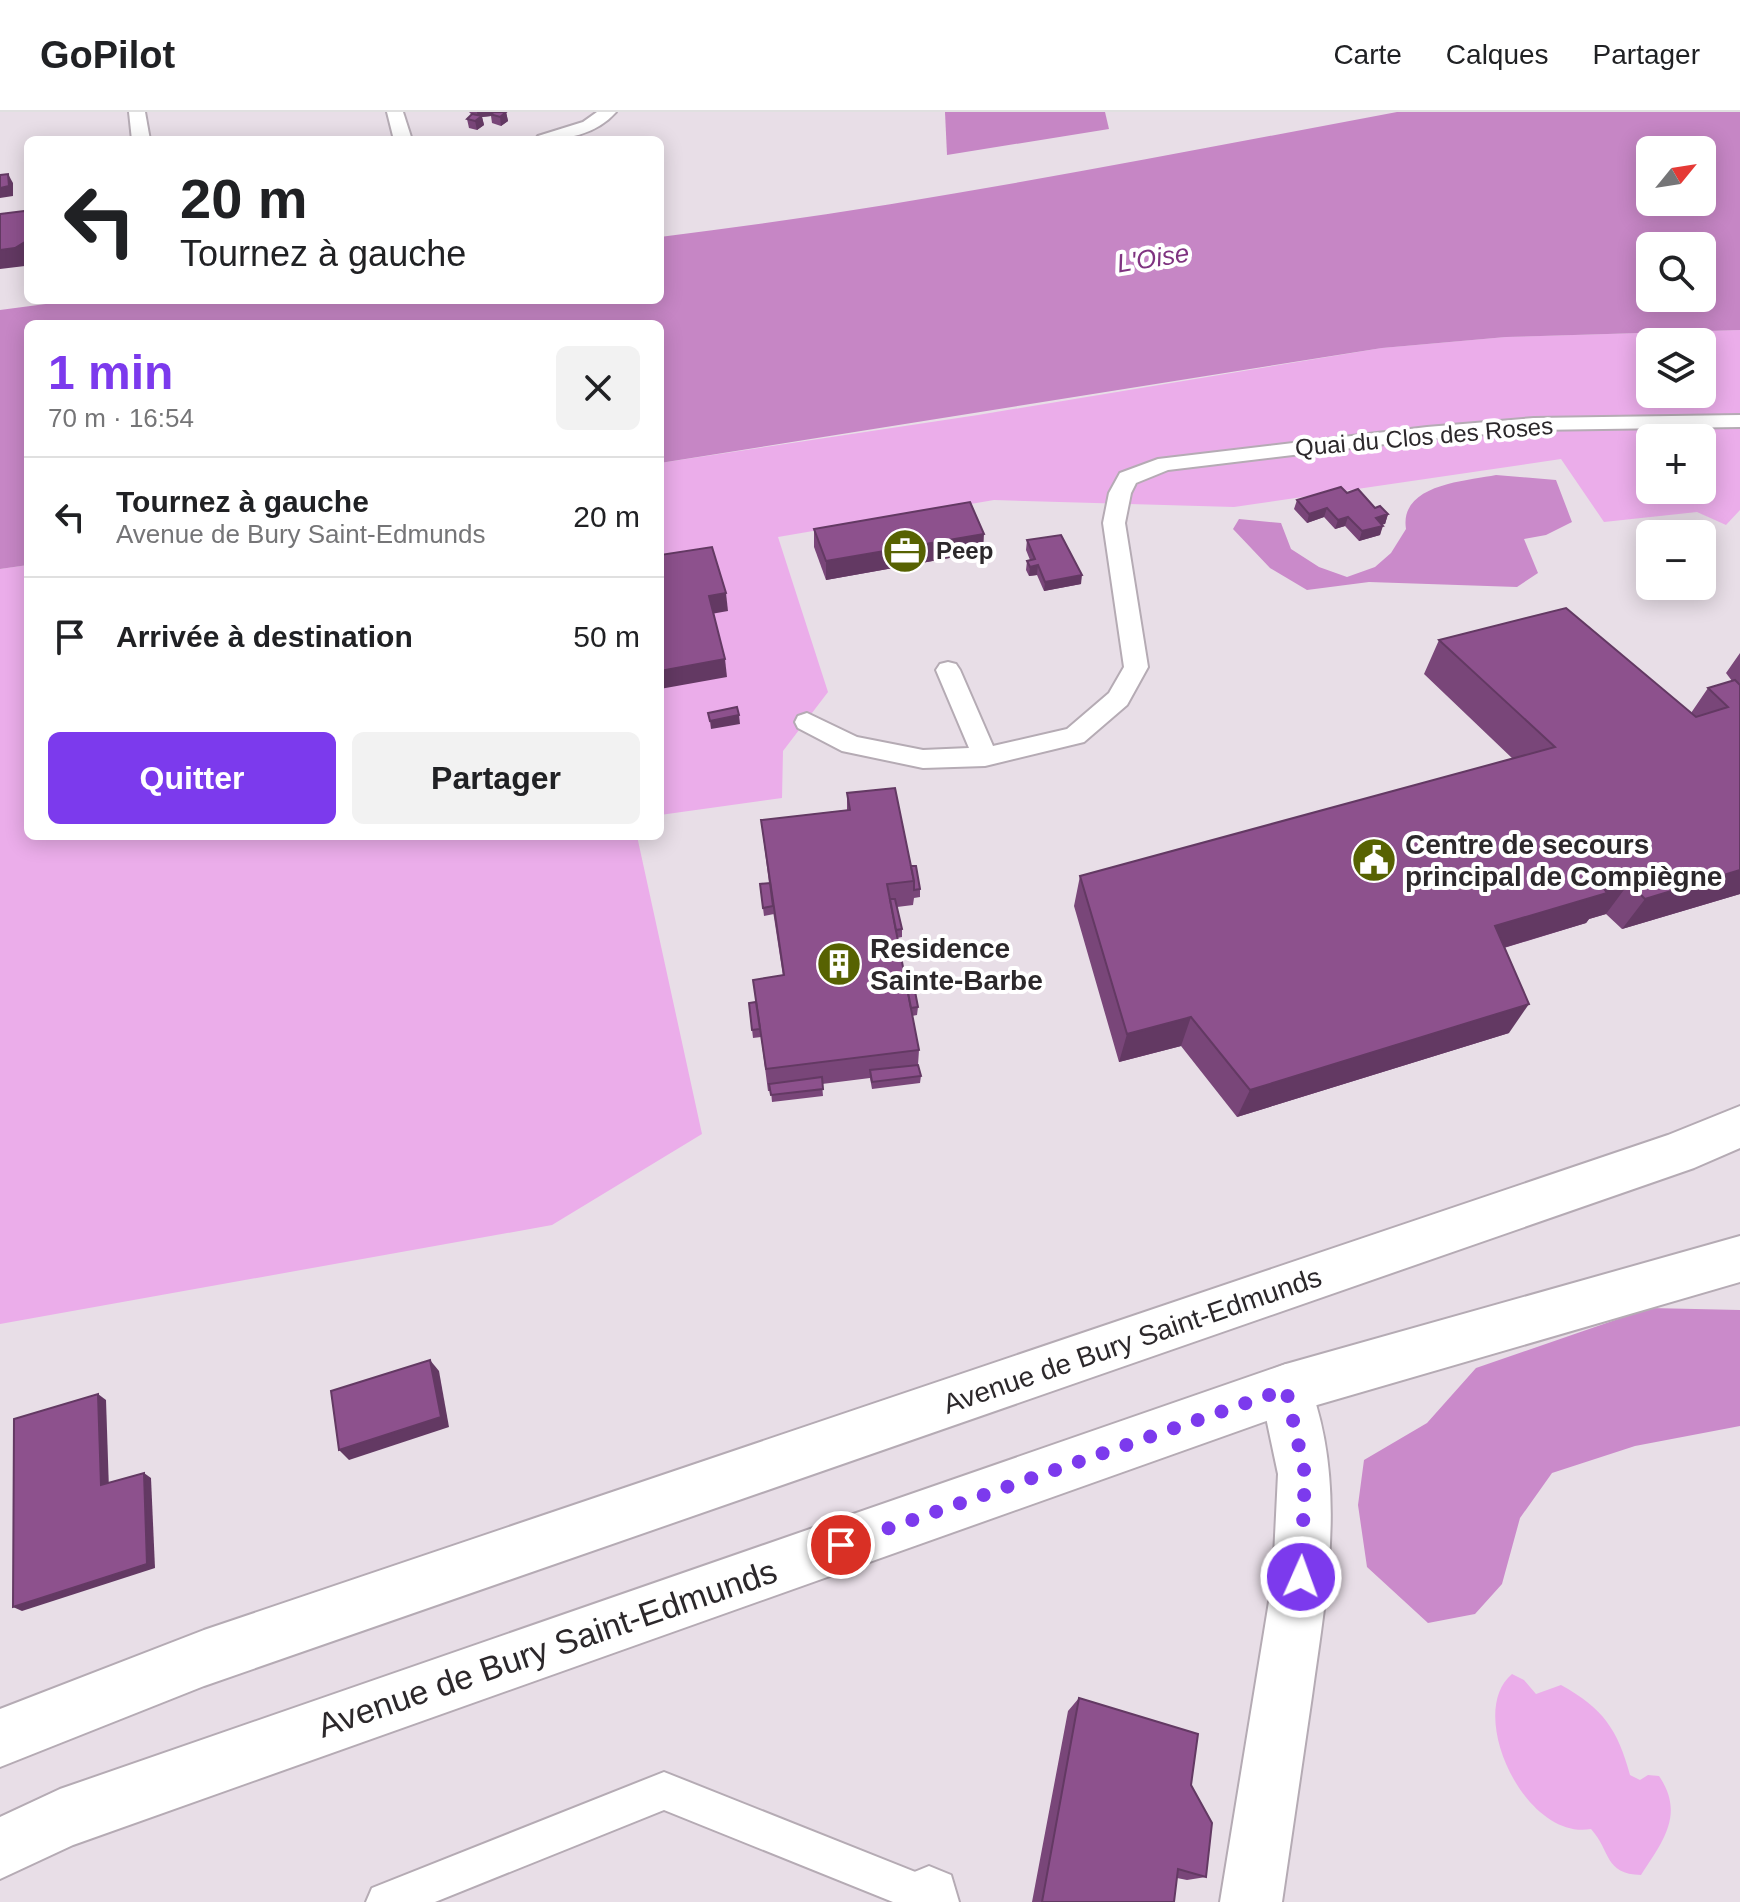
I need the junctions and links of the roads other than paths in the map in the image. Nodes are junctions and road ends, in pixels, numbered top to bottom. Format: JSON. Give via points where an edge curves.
{"nodes":[{"id":1,"x":137,"y":112,"type":"edge"},
{"id":2,"x":395,"y":112,"type":"edge"},
{"id":3,"x":608,"y":112,"type":"edge"},
{"id":4,"x":140,"y":136,"type":"edge"},
{"id":5,"x":402,"y":136,"type":"edge"},
{"id":6,"x":557,"y":136,"type":"edge"},
{"id":7,"x":1740,"y":421,"type":"edge"},
{"id":8,"x":948,"y":670,"type":"dead end"},
{"id":9,"x":807,"y":722,"type":"dead end"},
{"id":10,"x":985,"y":757,"type":"junction"},
{"id":11,"x":1740,"y":1127,"type":"edge"},
{"id":12,"x":1740,"y":1259,"type":"edge"},
{"id":13,"x":1286,"y":1389,"type":"junction"},
{"id":14,"x":0,"y":1738,"type":"edge"},
{"id":15,"x":0,"y":1849,"type":"edge"},
{"id":16,"x":928,"y":1900,"type":"edge"},
{"id":17,"x":386,"y":1902,"type":"edge"},
{"id":18,"x":1251,"y":1902,"type":"edge"}],
"edges":[{"from":1,"to":4,"type":"lane"},
{"from":2,"to":5,"type":"lane"},
{"from":3,"to":6,"type":"lane","via":[[589,126]]},
{"from":7,"to":10,"type":"lane","name":"Quai du Clos des Roses","via":[[1534,424],[1165,464],[1128,478],[1114,523],[1136,667],[1118,699],[1075,736]]},
{"from":8,"to":10,"type":"lane"},
{"from":9,"to":10,"type":"lane","via":[[851,745],[923,759]]},
{"from":11,"to":14,"type":"main road","name":"Avenue de Bury Saint-Edmunds","via":[[204,1658]]},
{"from":12,"to":13,"type":"main road","name":"Avenue de Bury Saint-Edmunds"},
{"from":13,"to":15,"type":"main road","name":"Avenue de Bury Saint-Edmunds","via":[[60,1819]]},
{"from":13,"to":18,"type":"main road","via":[[1305,1474],[1301,1577]]},
{"from":16,"to":17,"type":"lane","via":[[664,1791]]}]}
